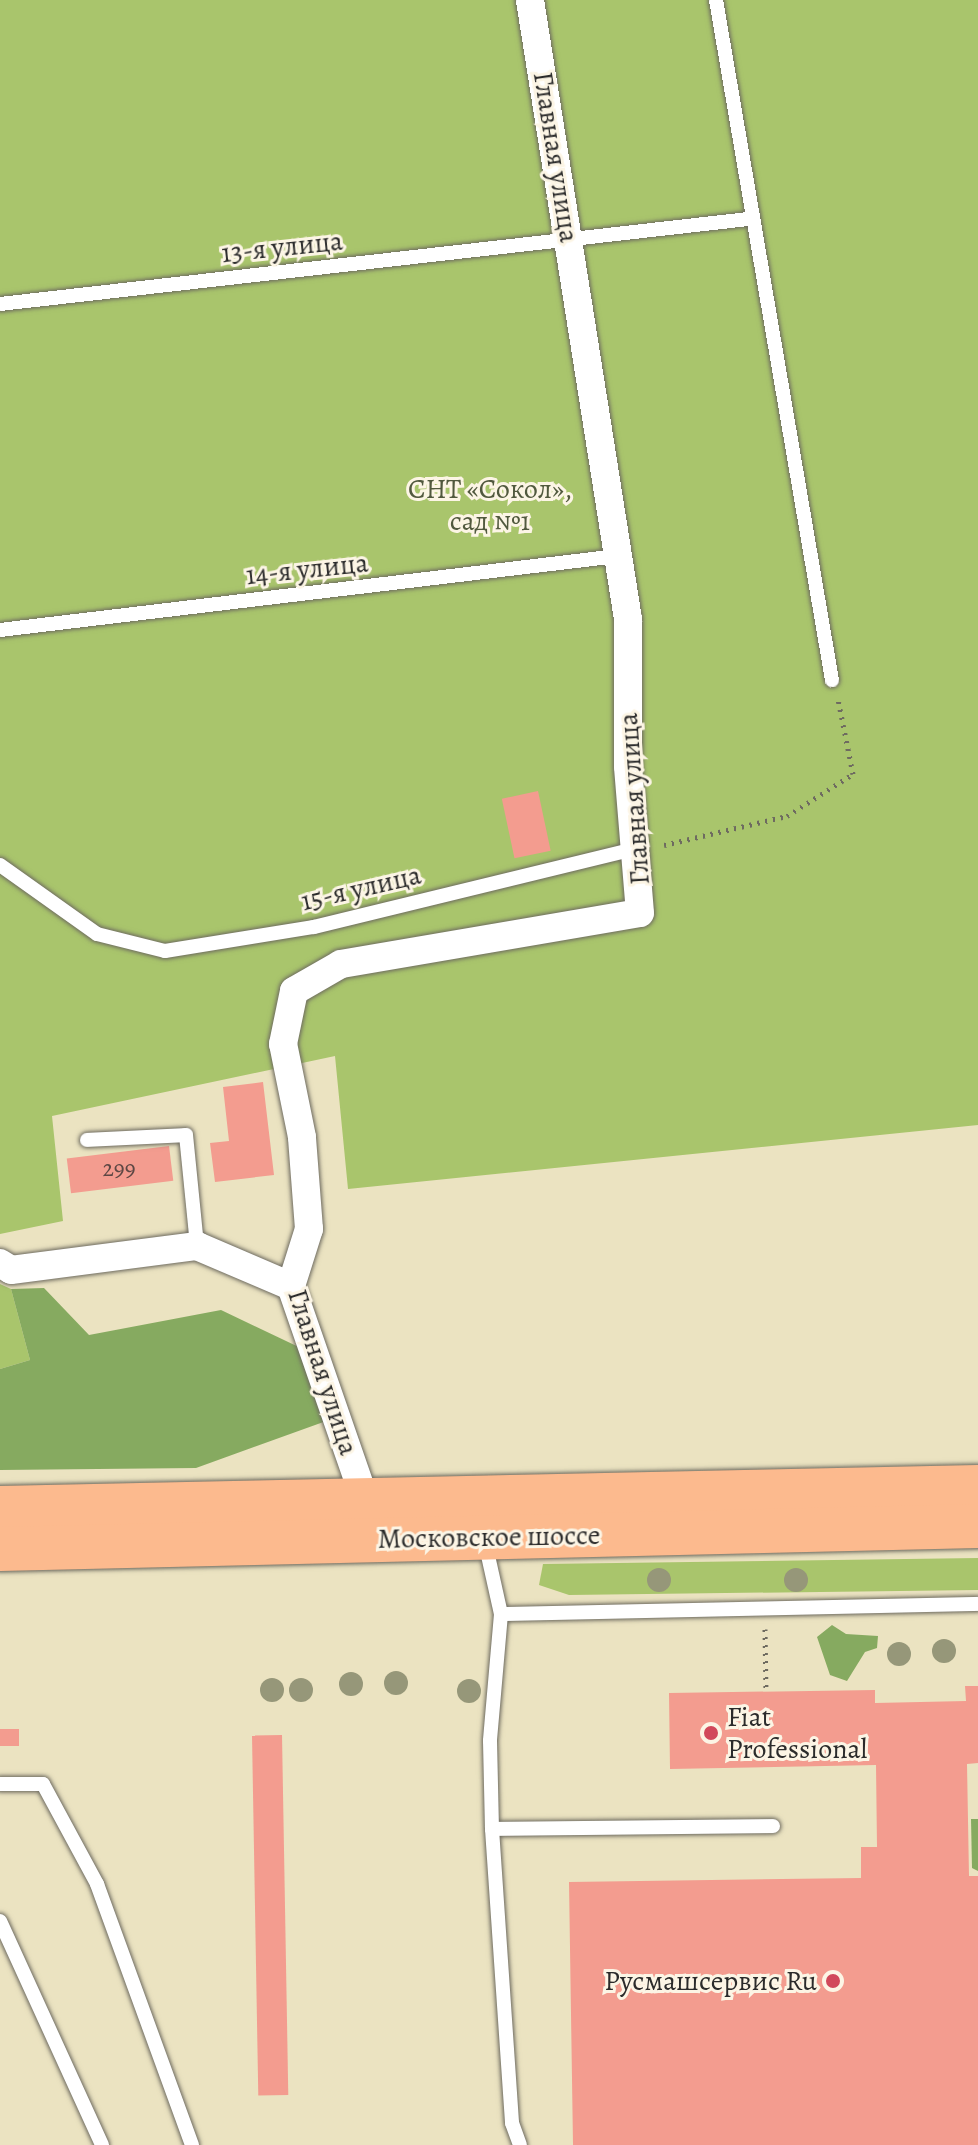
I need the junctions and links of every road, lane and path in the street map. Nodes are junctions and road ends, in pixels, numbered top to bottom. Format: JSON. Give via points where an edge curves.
{"nodes":[{"id":1,"x":530,"y":0,"type":"edge"},
{"id":2,"x":716,"y":0,"type":"edge"},
{"id":3,"x":748,"y":219,"type":"junction"},
{"id":4,"x":570,"y":242,"type":"junction"},
{"id":5,"x":0,"y":304,"type":"edge"},
{"id":6,"x":618,"y":556,"type":"junction"},
{"id":7,"x":0,"y":630,"type":"edge"},
{"id":8,"x":832,"y":680,"type":"joint"},
{"id":9,"x":635,"y":849,"type":"junction"},
{"id":10,"x":0,"y":865,"type":"edge"},
{"id":11,"x":87,"y":1140,"type":"dead end"},
{"id":12,"x":197,"y":1246,"type":"junction"},
{"id":13,"x":6,"y":1267,"type":"edge"},
{"id":14,"x":291,"y":1286,"type":"junction"},
{"id":15,"x":978,"y":1487,"type":"edge"},
{"id":16,"x":365,"y":1500,"type":"junction"},
{"id":17,"x":0,"y":1508,"type":"edge"},
{"id":18,"x":978,"y":1526,"type":"edge"},
{"id":19,"x":484,"y":1537,"type":"junction"},
{"id":20,"x":0,"y":1549,"type":"edge"},
{"id":21,"x":978,"y":1604,"type":"edge"},
{"id":22,"x":764,"y":1609,"type":"junction"},
{"id":23,"x":501,"y":1614,"type":"junction"},
{"id":24,"x":766,"y":1692,"type":"dead end"},
{"id":25,"x":0,"y":1784,"type":"edge"},
{"id":26,"x":773,"y":1826,"type":"dead end"},
{"id":27,"x":492,"y":1829,"type":"junction"},
{"id":28,"x":0,"y":1921,"type":"edge"},
{"id":29,"x":102,"y":2145,"type":"edge"},
{"id":30,"x":192,"y":2145,"type":"edge"},
{"id":31,"x":520,"y":2145,"type":"edge"}],
"edges":[{"from":1,"to":4,"type":"street","name":"Главная улица"},
{"from":2,"to":3,"type":"lane"},
{"from":3,"to":4,"type":"lane","name":"13-я улица"},
{"from":3,"to":8,"type":"lane"},
{"from":4,"to":5,"type":"lane","name":"13-я улица"},
{"from":4,"to":6,"type":"street","name":"Главная улица"},
{"from":6,"to":7,"type":"lane","name":"14-я улица"},
{"from":6,"to":9,"type":"street","name":"Главная улица","via":[[628,619]]},
{"from":8,"to":9,"type":"path","via":[[853,774],[787,816]]},
{"from":9,"to":10,"type":"lane","name":"15-я улица","via":[[314,927],[165,951],[97,934]]},
{"from":9,"to":14,"type":"street","name":"Главная улица","via":[[640,913],[341,964],[294,991],[283,1044],[302,1137],[309,1229]]},
{"from":11,"to":12,"type":"lane","via":[[186,1135]]},
{"from":12,"to":13,"type":"street"},
{"from":12,"to":14,"type":"street"},
{"from":14,"to":16,"type":"street","name":"Главная улица"},
{"from":15,"to":16,"type":"main road","name":"Московское шоссе"},
{"from":16,"to":17,"type":"main road","name":"Московское шоссе"},
{"from":18,"to":19,"type":"main road","name":"Московское шоссе"},
{"from":19,"to":20,"type":"main road","name":"Московское шоссе"},
{"from":19,"to":23,"type":"lane"},
{"from":21,"to":22,"type":"lane"},
{"from":22,"to":23,"type":"lane"},
{"from":22,"to":24,"type":"path"},
{"from":23,"to":27,"type":"lane","via":[[490,1741]]},
{"from":25,"to":30,"type":"lane","via":[[43,1784],[90,1872]]},
{"from":26,"to":27,"type":"lane"},
{"from":27,"to":31,"type":"lane","via":[[512,2123]]},
{"from":28,"to":29,"type":"lane"}]}
